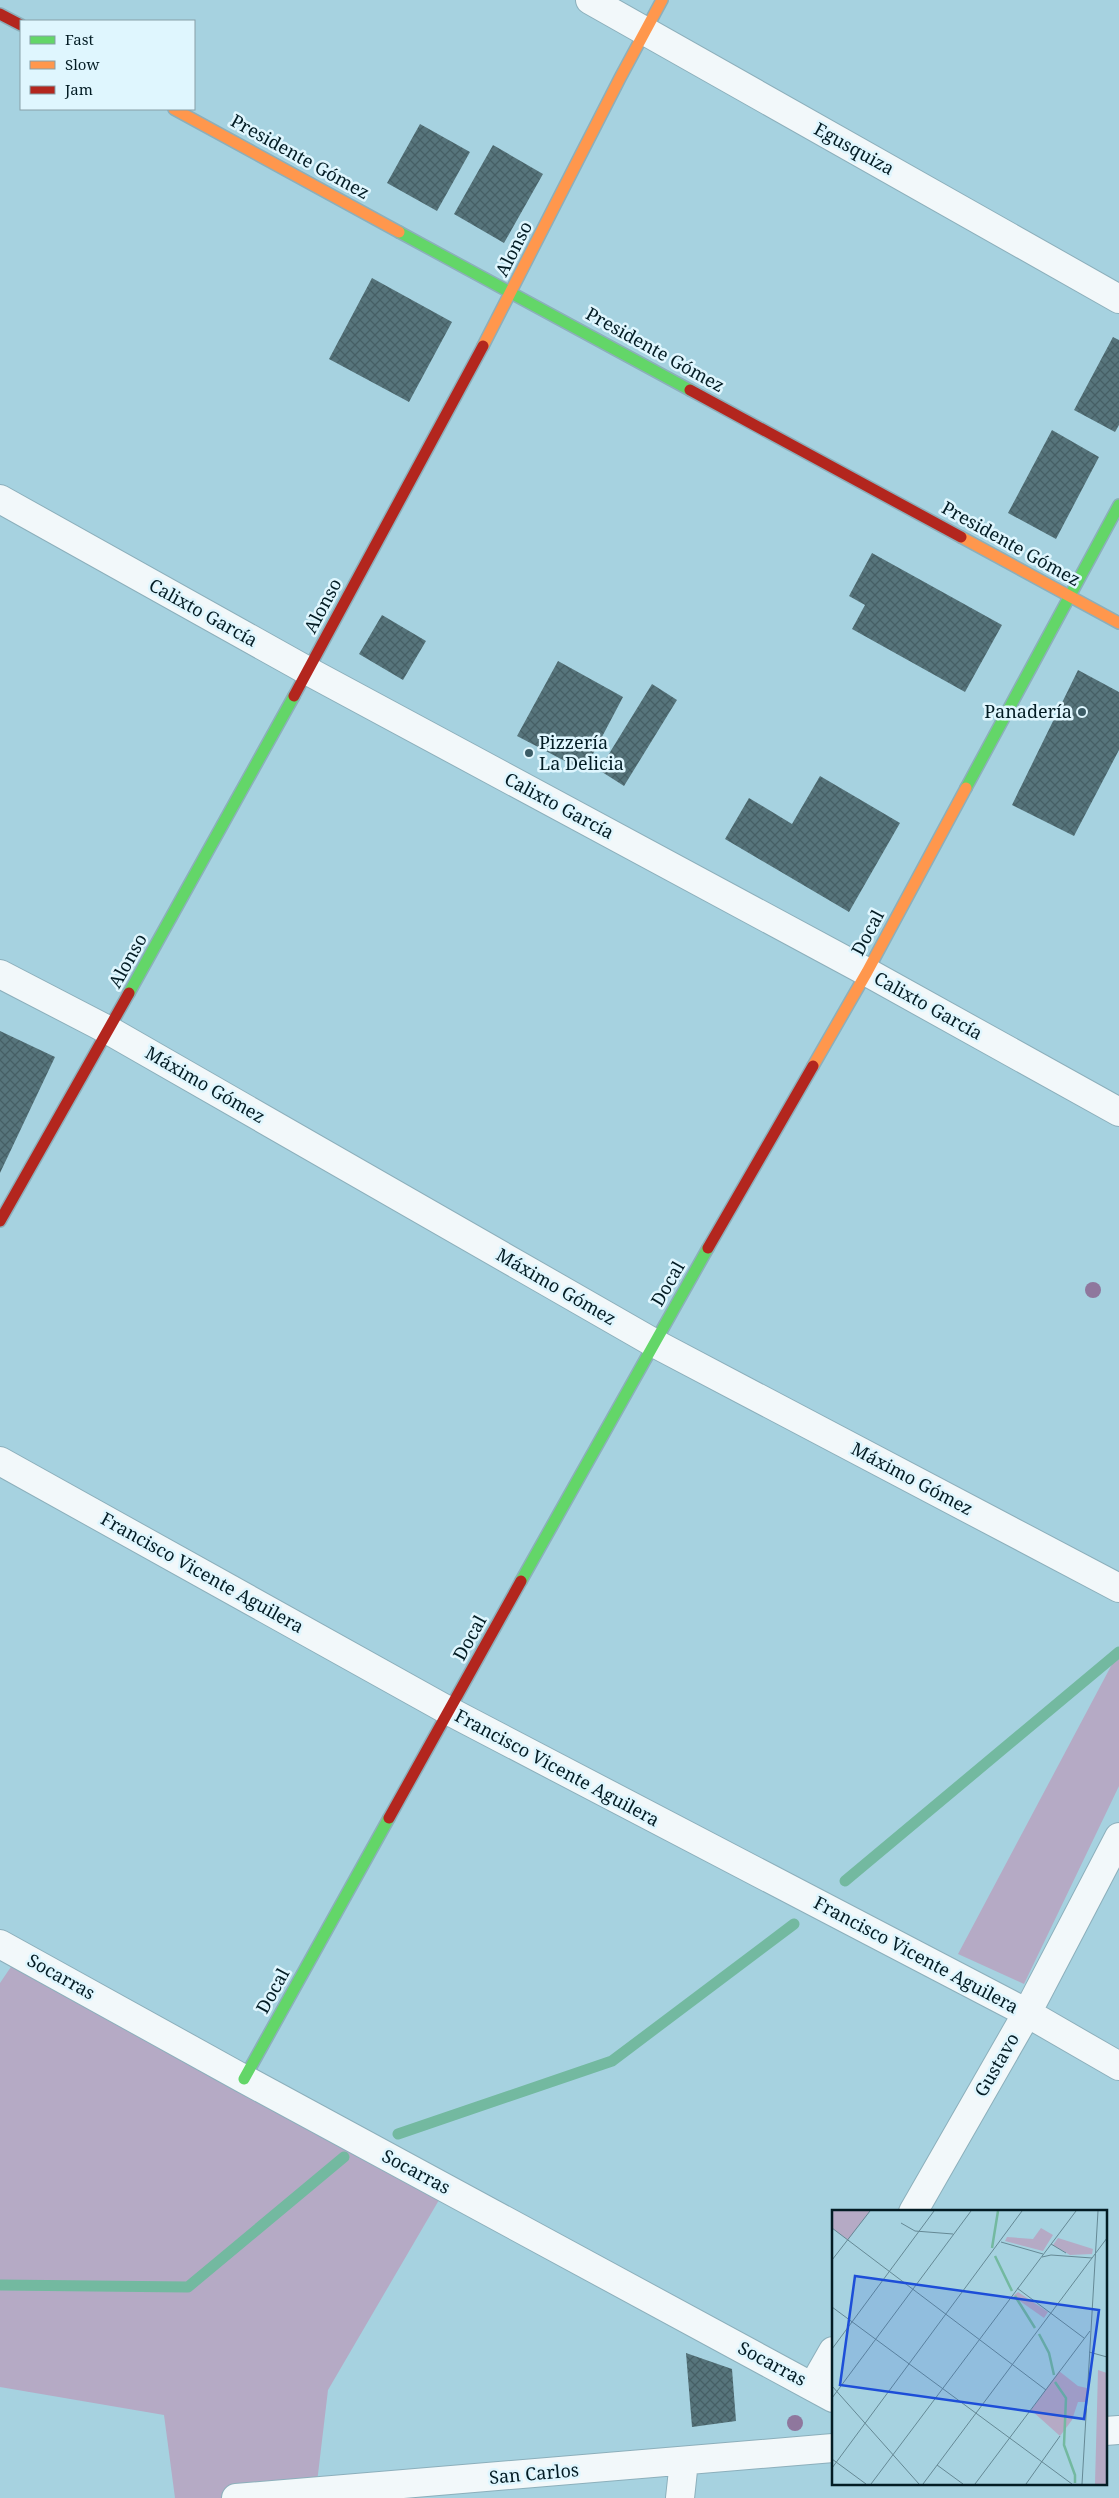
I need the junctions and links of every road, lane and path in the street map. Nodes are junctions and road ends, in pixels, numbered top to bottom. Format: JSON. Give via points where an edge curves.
{"nodes":[{"id":1,"x":590,"y":0,"type":"edge"},
{"id":2,"x":662,"y":0,"type":"edge"},
{"id":3,"x":0,"y":14,"type":"edge"},
{"id":4,"x":20,"y":25,"type":"edge"},
{"id":5,"x":644,"y":30,"type":"junction"},
{"id":6,"x":176,"y":110,"type":"edge"},
{"id":7,"x":512,"y":292,"type":"junction"},
{"id":8,"x":1119,"y":299,"type":"edge"},
{"id":9,"x":0,"y":499,"type":"edge"},
{"id":10,"x":1119,"y":505,"type":"edge"},
{"id":11,"x":1070,"y":596,"type":"junction"},
{"id":12,"x":1119,"y":623,"type":"edge"},
{"id":13,"x":308,"y":671,"type":"junction"},
{"id":14,"x":866,"y":972,"type":"junction"},
{"id":15,"x":0,"y":974,"type":"edge"},
{"id":16,"x":110,"y":1031,"type":"junction"},
{"id":17,"x":1119,"y":1112,"type":"edge"},
{"id":18,"x":0,"y":1221,"type":"edge"},
{"id":19,"x":654,"y":1343,"type":"junction"},
{"id":20,"x":0,"y":1461,"type":"edge"},
{"id":21,"x":1119,"y":1588,"type":"edge"},
{"id":22,"x":449,"y":1711,"type":"junction"},
{"id":23,"x":1119,"y":1837,"type":"edge"},
{"id":24,"x":0,"y":1944,"type":"edge"},
{"id":25,"x":1027,"y":2013,"type":"junction"},
{"id":26,"x":1119,"y":2066,"type":"edge"},
{"id":27,"x":244,"y":2079,"type":"junction"},
{"id":28,"x":914,"y":2210,"type":"edge"},
{"id":29,"x":832,"y":2356,"type":"edge"},
{"id":30,"x":823,"y":2392,"type":"edge"},
{"id":31,"x":1119,"y":2430,"type":"edge"},
{"id":32,"x":1106,"y":2431,"type":"edge"},
{"id":33,"x":832,"y":2448,"type":"edge"},
{"id":34,"x":684,"y":2461,"type":"junction"},
{"id":35,"x":236,"y":2498,"type":"edge"},
{"id":36,"x":680,"y":2498,"type":"edge"}],
"edges":[{"from":1,"to":5,"type":"street","name":"Egusquiza"},
{"from":2,"to":5,"type":"street","name":"Alonso"},
{"from":3,"to":4,"type":"street"},
{"from":5,"to":7,"type":"street","name":"Alonso"},
{"from":5,"to":8,"type":"street","name":"Egusquiza"},
{"from":6,"to":7,"type":"street","name":"Presidente Gómez"},
{"from":7,"to":11,"type":"street","name":"Presidente Gómez"},
{"from":7,"to":13,"type":"street","name":"Alonso"},
{"from":9,"to":13,"type":"street","name":"Calixto García"},
{"from":10,"to":11,"type":"street","name":"Docal"},
{"from":11,"to":12,"type":"street","name":"Presidente Gómez"},
{"from":11,"to":14,"type":"street","name":"Docal"},
{"from":13,"to":14,"type":"street","name":"Calixto García"},
{"from":13,"to":16,"type":"street","name":"Alonso"},
{"from":14,"to":17,"type":"street","name":"Calixto García"},
{"from":14,"to":19,"type":"street","name":"Docal"},
{"from":15,"to":16,"type":"street","name":"Máximo Gómez"},
{"from":16,"to":18,"type":"street","name":"Alonso"},
{"from":16,"to":19,"type":"street","name":"Máximo Gómez"},
{"from":19,"to":21,"type":"street","name":"Máximo Gómez"},
{"from":19,"to":22,"type":"street","name":"Docal"},
{"from":20,"to":22,"type":"street","name":"Francisco Vicente Aguilera"},
{"from":22,"to":25,"type":"street","name":"Francisco Vicente Aguilera"},
{"from":22,"to":27,"type":"street","name":"Docal"},
{"from":23,"to":25,"type":"street","name":"Gustavo"},
{"from":24,"to":27,"type":"street","name":"Socarras"},
{"from":25,"to":26,"type":"street","name":"Francisco Vicente Aguilera"},
{"from":25,"to":28,"type":"street","name":"Gustavo"},
{"from":27,"to":30,"type":"street","name":"Socarras"},
{"from":29,"to":30,"type":"street"},
{"from":31,"to":32,"type":"street"},
{"from":33,"to":34,"type":"street","name":"San Carlos"},
{"from":34,"to":35,"type":"street","name":"San Carlos"},
{"from":34,"to":36,"type":"street"}]}
